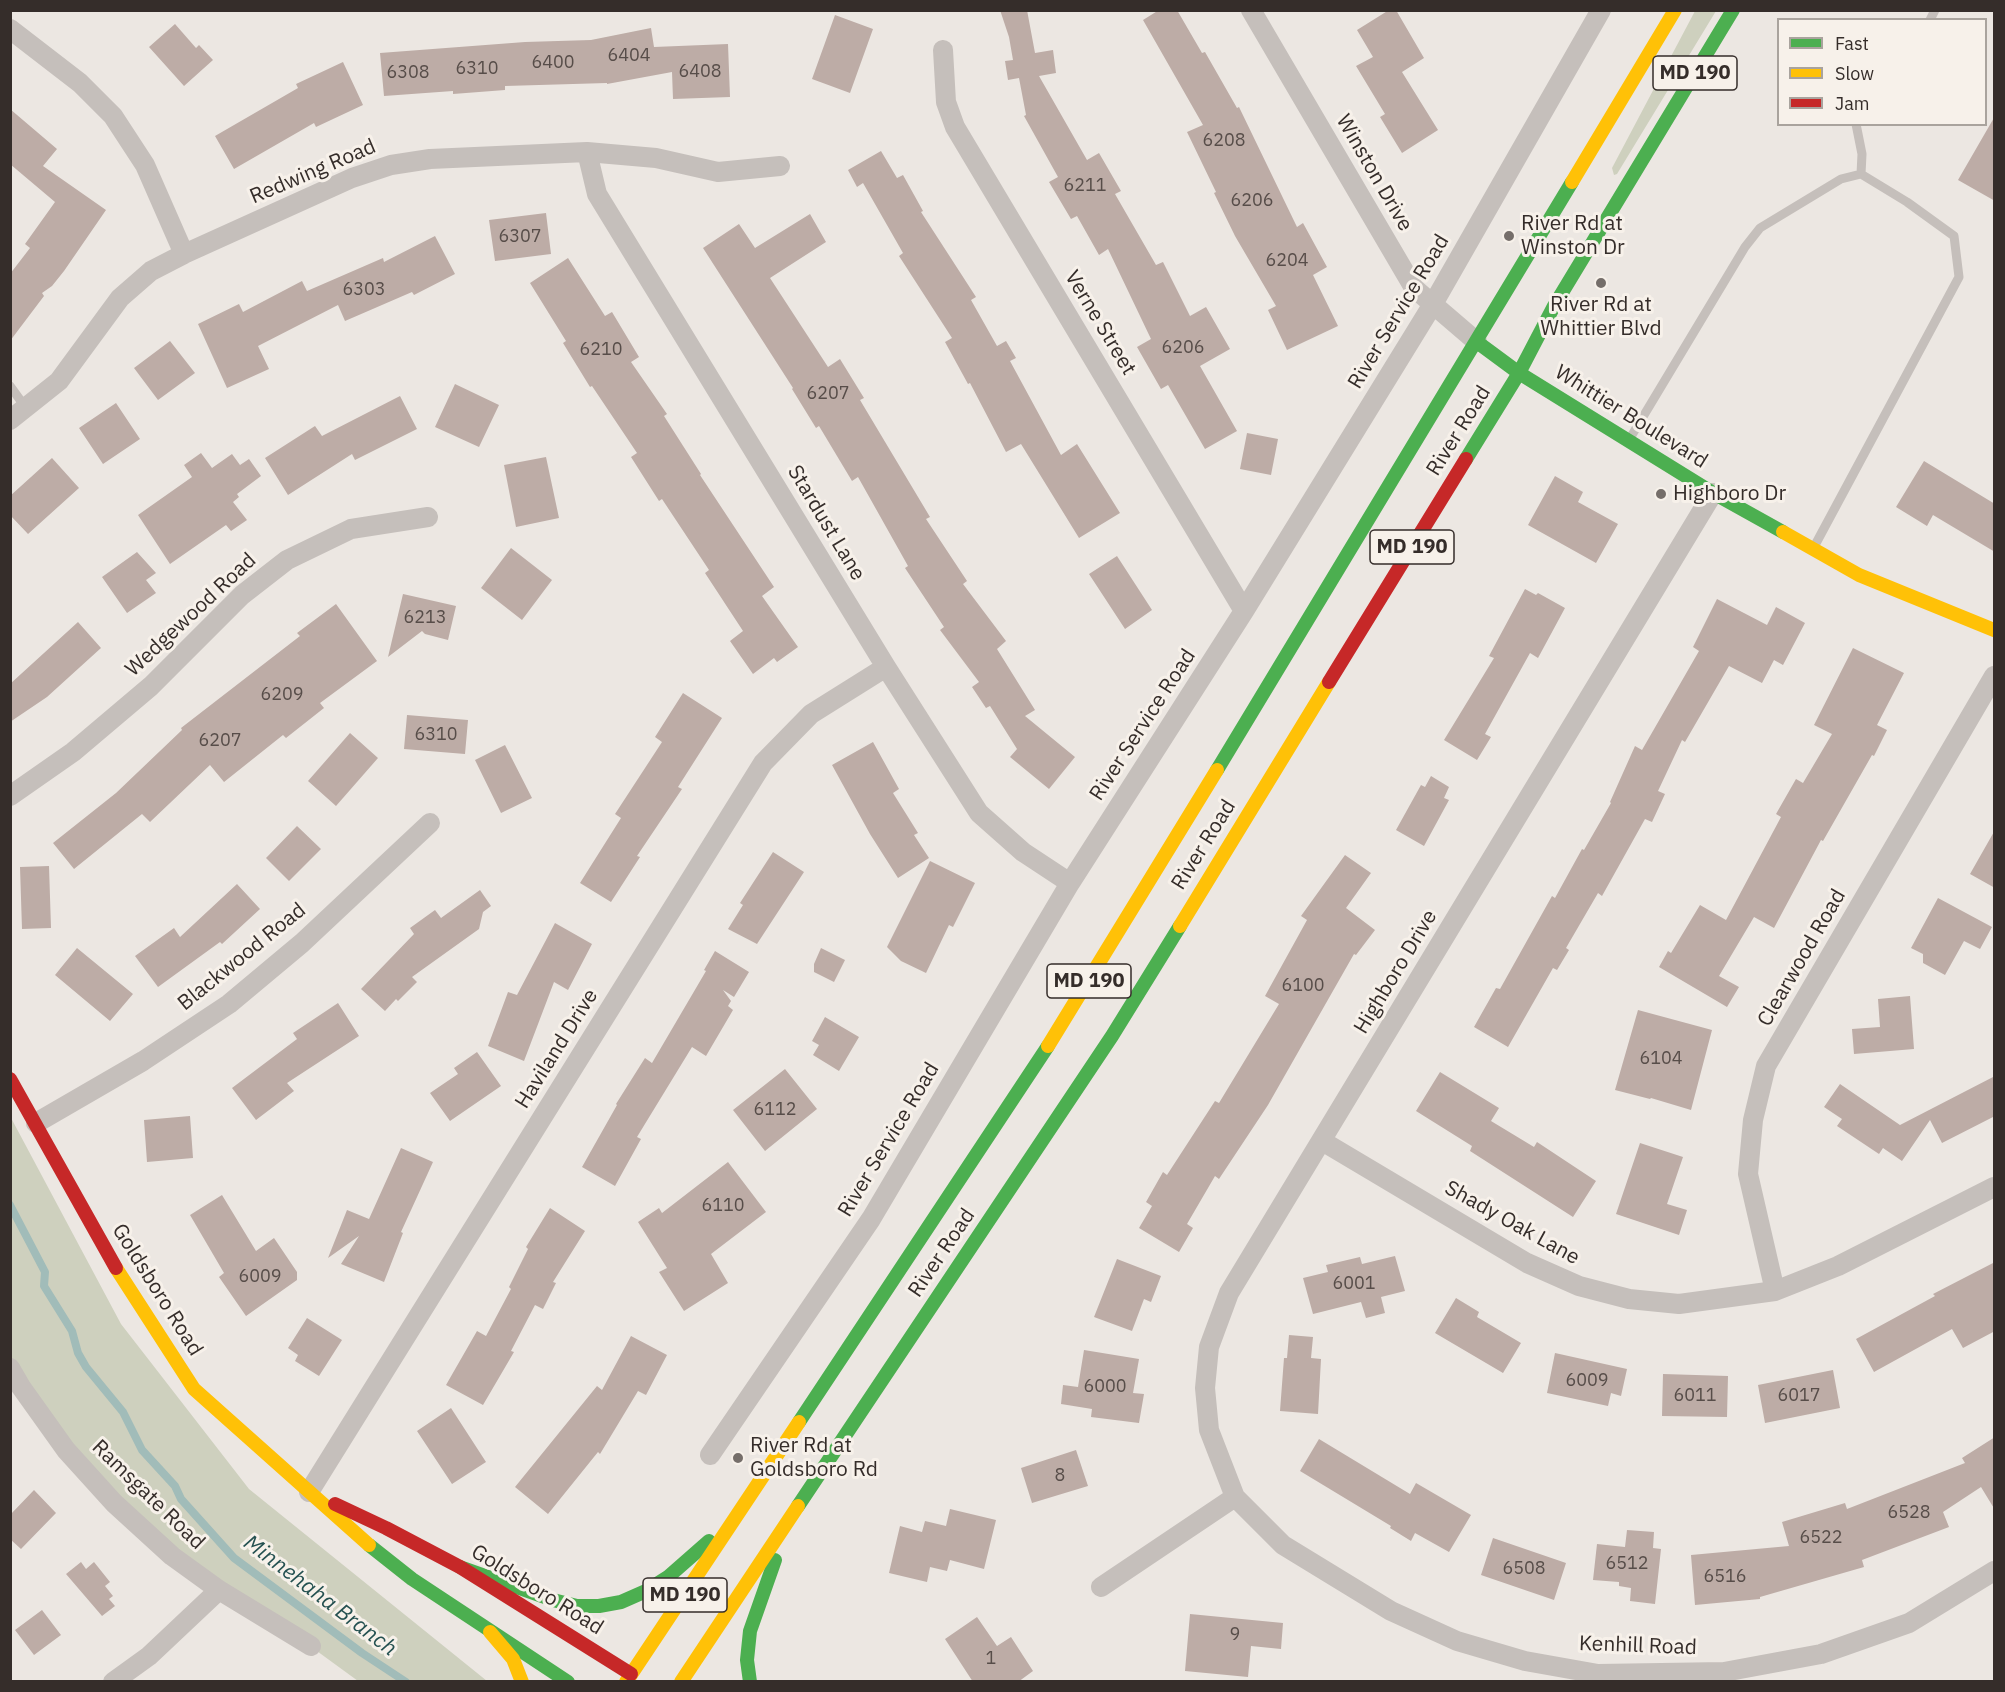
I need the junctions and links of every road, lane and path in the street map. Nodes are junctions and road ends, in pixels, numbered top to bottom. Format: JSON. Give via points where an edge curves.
{"nodes":[{"id":1,"x":1251,"y":10,"type":"edge"},
{"id":2,"x":1601,"y":10,"type":"edge"},
{"id":3,"x":1675,"y":10,"type":"edge"},
{"id":4,"x":1732,"y":10,"type":"edge"},
{"id":5,"x":10,"y":29,"type":"edge"},
{"id":6,"x":943,"y":50,"type":"dead end"},
{"id":7,"x":1856,"y":126,"type":"edge"},
{"id":8,"x":587,"y":152,"type":"junction"},
{"id":9,"x":780,"y":166,"type":"dead end"},
{"id":10,"x":1861,"y":174,"type":"junction"},
{"id":11,"x":184,"y":254,"type":"junction"},
{"id":12,"x":1433,"y":304,"type":"junction"},
{"id":13,"x":1477,"y":342,"type":"junction"},
{"id":14,"x":1519,"y":373,"type":"junction"},
{"id":15,"x":10,"y":386,"type":"edge"},
{"id":16,"x":26,"y":408,"type":"junction"},
{"id":17,"x":10,"y":420,"type":"edge"},
{"id":18,"x":1629,"y":441,"type":"junction"},
{"id":19,"x":1713,"y":493,"type":"junction"},
{"id":20,"x":428,"y":517,"type":"dead end"},
{"id":21,"x":1813,"y":549,"type":"junction"},
{"id":22,"x":1245,"y":611,"type":"junction"},
{"id":23,"x":1995,"y":630,"type":"edge"},
{"id":24,"x":886,"y":667,"type":"junction"},
{"id":25,"x":1995,"y":676,"type":"edge"},
{"id":26,"x":10,"y":796,"type":"edge"},
{"id":27,"x":430,"y":823,"type":"dead end"},
{"id":28,"x":1070,"y":883,"type":"junction"},
{"id":29,"x":10,"y":1078,"type":"edge"},
{"id":30,"x":36,"y":1123,"type":"junction"},
{"id":31,"x":1322,"y":1141,"type":"junction"},
{"id":32,"x":1995,"y":1187,"type":"edge"},
{"id":33,"x":1775,"y":1291,"type":"junction"},
{"id":34,"x":10,"y":1368,"type":"edge"},
{"id":35,"x":833,"y":1454,"type":"junction"},
{"id":36,"x":710,"y":1455,"type":"dead end"},
{"id":37,"x":309,"y":1492,"type":"junction"},
{"id":38,"x":1235,"y":1497,"type":"junction"},
{"id":39,"x":738,"y":1515,"type":"junction"},
{"id":40,"x":459,"y":1567,"type":"junction"},
{"id":41,"x":1995,"y":1572,"type":"edge"},
{"id":42,"x":1101,"y":1587,"type":"dead end"},
{"id":43,"x":219,"y":1590,"type":"junction"},
{"id":44,"x":490,"y":1632,"type":"junction"},
{"id":45,"x":311,"y":1646,"type":"dead end"},
{"id":46,"x":634,"y":1679,"type":"edge"},
{"id":47,"x":113,"y":1682,"type":"edge"},
{"id":48,"x":522,"y":1682,"type":"edge"},
{"id":49,"x":568,"y":1682,"type":"edge"},
{"id":50,"x":681,"y":1682,"type":"edge"},
{"id":51,"x":750,"y":1682,"type":"edge"}],
"edges":[{"from":1,"to":12,"type":"street","name":"Winston Drive","via":[[1414,288]]},
{"from":2,"to":12,"type":"street","name":"River Service Road"},
{"from":3,"to":13,"type":"main road","name":"River Road","number":"MD 190"},
{"from":4,"to":14,"type":"main road","name":"River Road","number":"MD 190","via":[[1554,306]]},
{"from":5,"to":11,"type":"street","via":[[80,83],[113,116],[145,165]]},
{"from":6,"to":22,"type":"street","name":"Verne Street","via":[[946,102],[955,127]]},
{"from":7,"to":10,"type":"lane"},
{"from":8,"to":9,"type":"street","name":"Redwing Road","via":[[656,158],[718,172]]},
{"from":8,"to":11,"type":"street","name":"Redwing Road","via":[[429,159],[391,165],[352,178]]},
{"from":8,"to":24,"type":"street","name":"Stardust Lane","via":[[597,194]]},
{"from":10,"to":18,"type":"lane","via":[[1841,179],[1760,228]]},
{"from":10,"to":21,"type":"lane","via":[[1954,236],[1959,277]]},
{"from":11,"to":16,"type":"street","name":"Redwing Road","via":[[151,271],[120,298],[59,381]]},
{"from":12,"to":13,"type":"street","name":"Winston Drive"},
{"from":12,"to":22,"type":"street","name":"River Service Road"},
{"from":13,"to":14,"type":"main road","name":"Whittier Boulevard"},
{"from":13,"to":39,"type":"main road","name":"River Road","number":"MD 190","via":[[1070,1013]]},
{"from":14,"to":18,"type":"main road","name":"Whittier Boulevard"},
{"from":14,"to":35,"type":"main road","name":"River Road","number":"MD 190","via":[[1112,1036]]},
{"from":15,"to":16,"type":"lane"},
{"from":16,"to":17,"type":"street","name":"Redwing Road"},
{"from":18,"to":19,"type":"main road","name":"Whittier Boulevard"},
{"from":19,"to":21,"type":"main road","name":"Whittier Boulevard"},
{"from":19,"to":31,"type":"street","name":"Highboro Drive"},
{"from":20,"to":26,"type":"street","name":"Wedgewood Road","via":[[351,529],[287,560],[242,595],[142,693],[73,752]]},
{"from":21,"to":23,"type":"main road","name":"Whittier Boulevard","via":[[1859,575]]},
{"from":22,"to":28,"type":"street","name":"River Service Road"},
{"from":24,"to":28,"type":"street","name":"Stardust Lane","via":[[979,813],[1023,852]]},
{"from":24,"to":37,"type":"street","name":"Haviland Drive","via":[[811,714],[763,763]]},
{"from":25,"to":33,"type":"street","name":"Clearwood Road","via":[[1766,1066],[1753,1120],[1748,1174]]},
{"from":27,"to":30,"type":"street","name":"Blackwood Road","via":[[302,943],[229,1004],[143,1061]]},
{"from":28,"to":36,"type":"street","name":"River Service Road","via":[[871,1220]]},
{"from":29,"to":30,"type":"main road","name":"Goldsboro Road"},
{"from":30,"to":37,"type":"main road","name":"Goldsboro Road","via":[[127,1288],[194,1389]]},
{"from":31,"to":33,"type":"street","name":"Shady Oak Lane","via":[[1527,1263],[1579,1286],[1629,1299],[1679,1304]]},
{"from":31,"to":38,"type":"street","name":"Highboro Drive","via":[[1229,1293],[1209,1347],[1205,1388],[1209,1430]]},
{"from":32,"to":33,"type":"street","name":"Shady Oak Lane","via":[[1838,1266]]},
{"from":34,"to":43,"type":"street","name":"Ramsgate Road","via":[[66,1450],[114,1503],[172,1557]]},
{"from":35,"to":50,"type":"main road","name":"River Road","number":"MD 190"},
{"from":35,"to":51,"type":"main road","via":[[777,1556],[750,1631]]},
{"from":37,"to":40,"type":"main road","name":"Goldsboro Road"},
{"from":37,"to":44,"type":"main road","name":"Goldsboro Road","via":[[412,1579]]},
{"from":38,"to":41,"type":"street","name":"Kenhill Road","via":[[1283,1545],[1390,1611],[1457,1641],[1525,1661],[1598,1674],[1724,1672],[1821,1654],[1909,1623]]},
{"from":38,"to":42,"type":"street"},
{"from":39,"to":40,"type":"main road","via":[[668,1577],[621,1602],[600,1606],[553,1600]]},
{"from":39,"to":46,"type":"main road","name":"River Road","number":"MD 190"},
{"from":40,"to":46,"type":"main road","name":"Goldsboro Road"},
{"from":43,"to":45,"type":"street","name":"Ramsgate Road"},
{"from":43,"to":47,"type":"street","via":[[149,1656]]},
{"from":44,"to":48,"type":"main road","via":[[513,1659]]},
{"from":44,"to":49,"type":"main road","name":"Goldsboro Road"}]}
